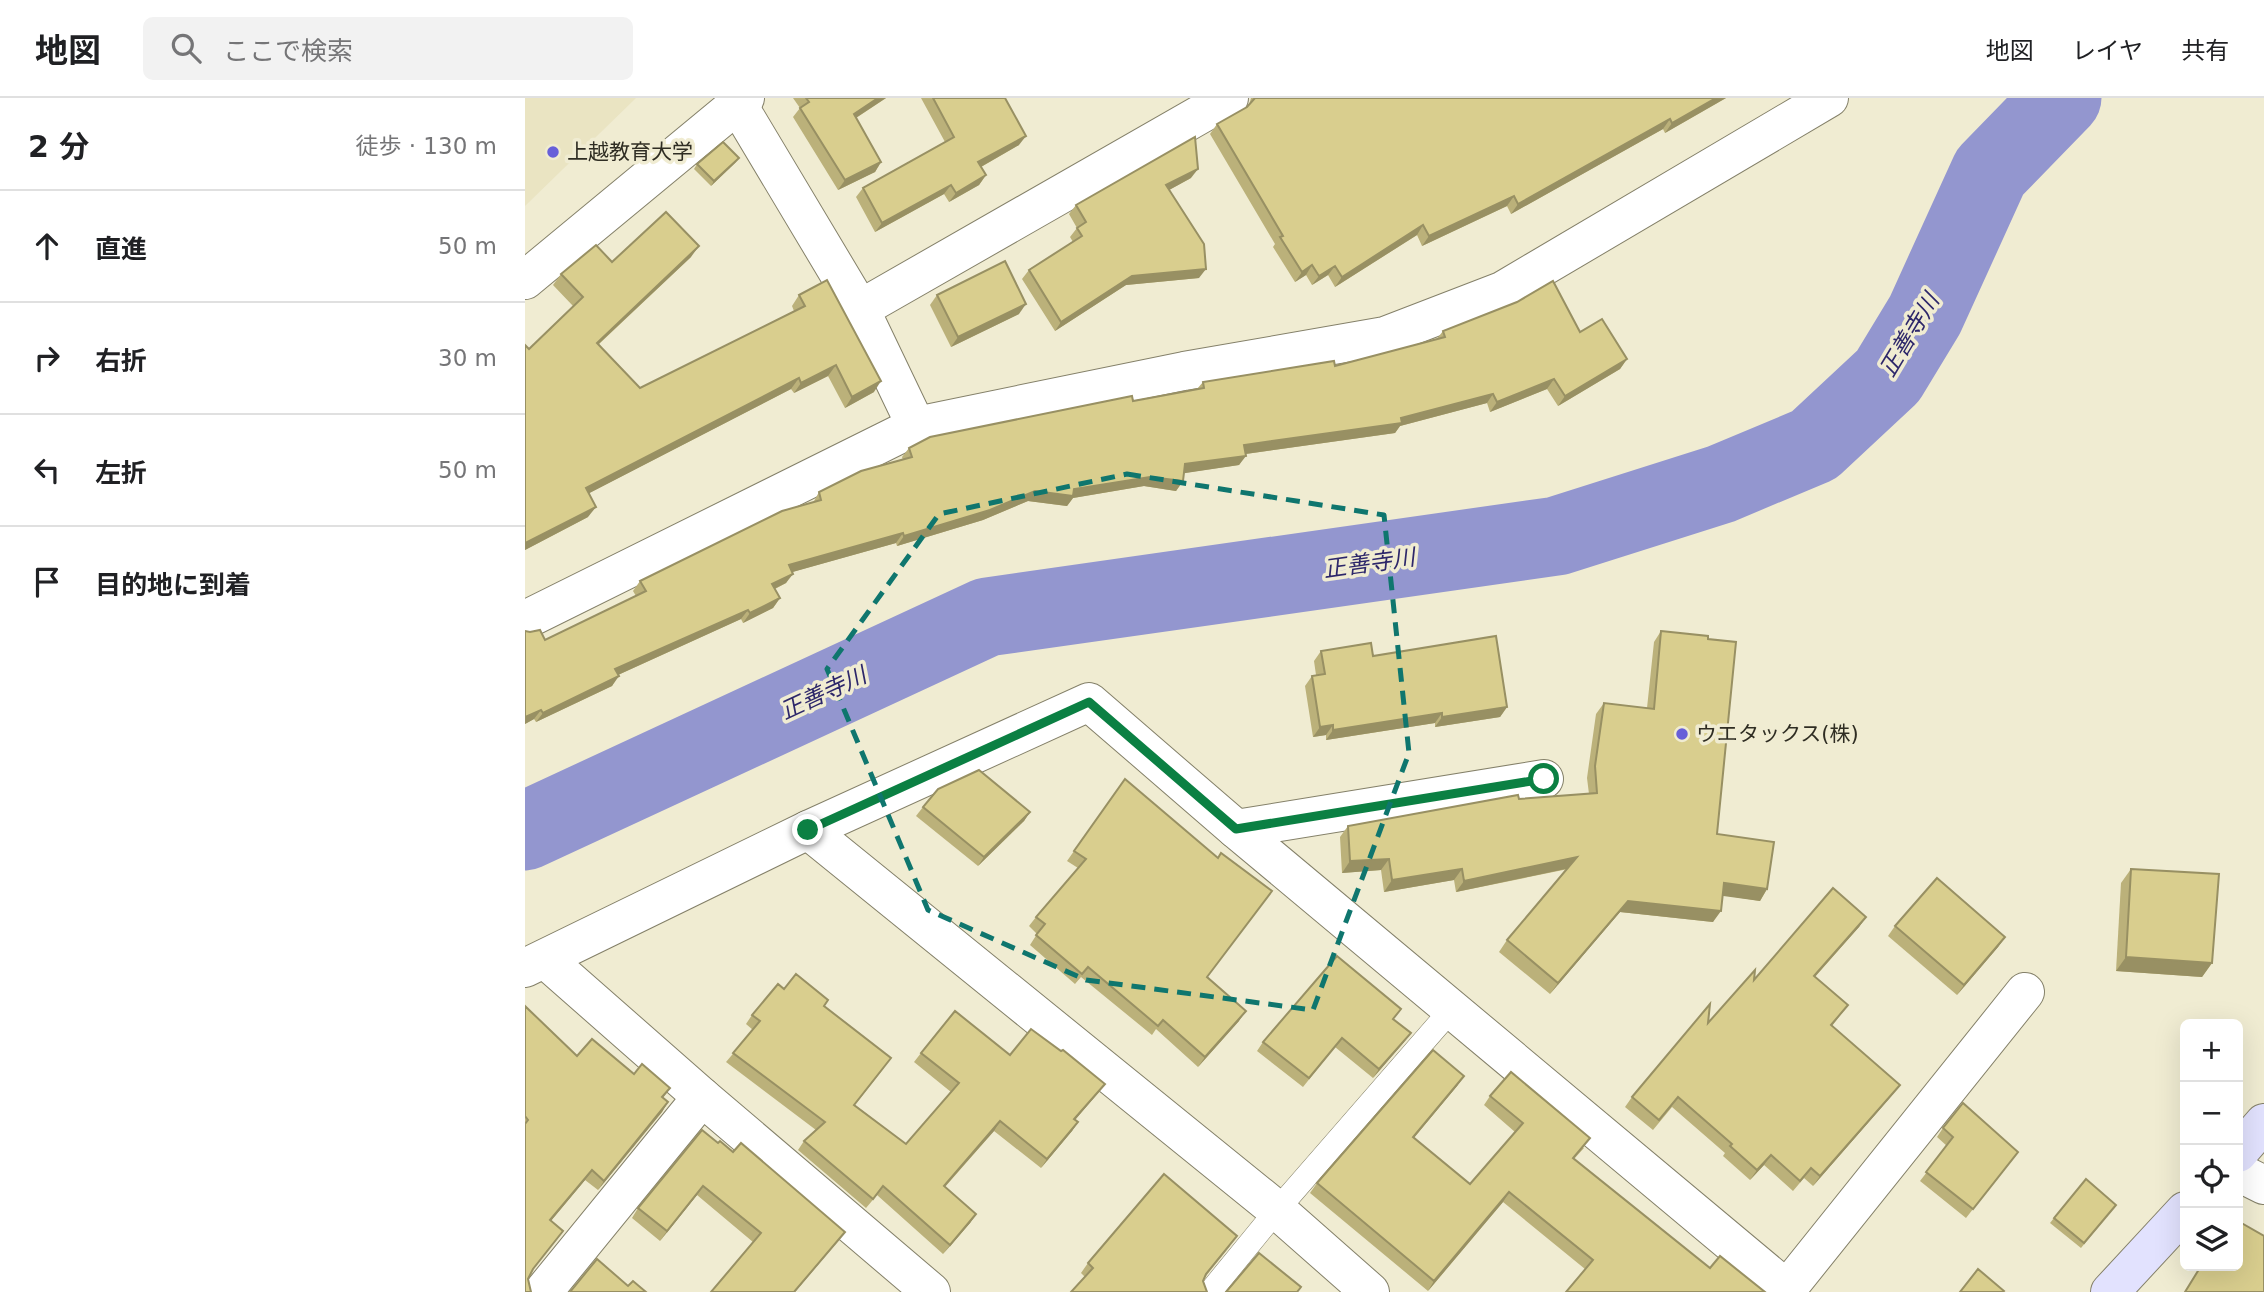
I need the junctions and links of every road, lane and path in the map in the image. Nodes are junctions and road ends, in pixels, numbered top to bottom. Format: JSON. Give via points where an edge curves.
{"nodes":[{"id":1,"x":1229,"y":98,"type":"edge"},
{"id":2,"x":1829,"y":98,"type":"edge"},
{"id":3,"x":742,"y":102,"type":"edge"},
{"id":4,"x":525,"y":280,"type":"edge"},
{"id":5,"x":860,"y":309,"type":"junction"},
{"id":6,"x":916,"y":426,"type":"junction"},
{"id":7,"x":525,"y":620,"type":"edge"},
{"id":8,"x":1544,"y":779,"type":"dead end"},
{"id":9,"x":1236,"y":829,"type":"junction"},
{"id":10,"x":808,"y":830,"type":"junction"},
{"id":11,"x":535,"y":964,"type":"edge"},
{"id":12,"x":2025,"y":992,"type":"dead end"},
{"id":13,"x":1451,"y":1010,"type":"junction"},
{"id":14,"x":702,"y":1097,"type":"junction"},
{"id":15,"x":2264,"y":1123,"type":"edge"},
{"id":16,"x":2243,"y":1147,"type":"edge"},
{"id":17,"x":2243,"y":1174,"type":"edge"},
{"id":18,"x":2264,"y":1185,"type":"edge"},
{"id":19,"x":1277,"y":1210,"type":"junction"},
{"id":20,"x":2180,"y":1216,"type":"edge"},
{"id":21,"x":892,"y":1280,"type":"edge"},
{"id":22,"x":1788,"y":1291,"type":"edge"},
{"id":23,"x":543,"y":1292,"type":"edge"},
{"id":24,"x":931,"y":1292,"type":"edge"},
{"id":25,"x":1210,"y":1292,"type":"edge"},
{"id":26,"x":1370,"y":1292,"type":"edge"},
{"id":27,"x":2110,"y":1292,"type":"edge"}],
"edges":[{"from":1,"to":5,"type":"street"},
{"from":2,"to":6,"type":"street","via":[[1502,291],[1385,336],[1184,371]]},
{"from":3,"to":4,"type":"street"},
{"from":3,"to":5,"type":"street"},
{"from":5,"to":6,"type":"street"},
{"from":6,"to":7,"type":"street"},
{"from":8,"to":9,"type":"street"},
{"from":9,"to":10,"type":"street","via":[[1089,702]]},
{"from":9,"to":13,"type":"street"},
{"from":10,"to":11,"type":"street"},
{"from":10,"to":19,"type":"street"},
{"from":11,"to":14,"type":"street"},
{"from":12,"to":22,"type":"street"},
{"from":13,"to":19,"type":"lane"},
{"from":13,"to":22,"type":"street"},
{"from":14,"to":21,"type":"street"},
{"from":14,"to":23,"type":"street"},
{"from":15,"to":16,"type":"street"},
{"from":17,"to":18,"type":"street"},
{"from":19,"to":25,"type":"lane"},
{"from":19,"to":26,"type":"street"},
{"from":20,"to":27,"type":"street"},
{"from":21,"to":24,"type":"street"}]}
